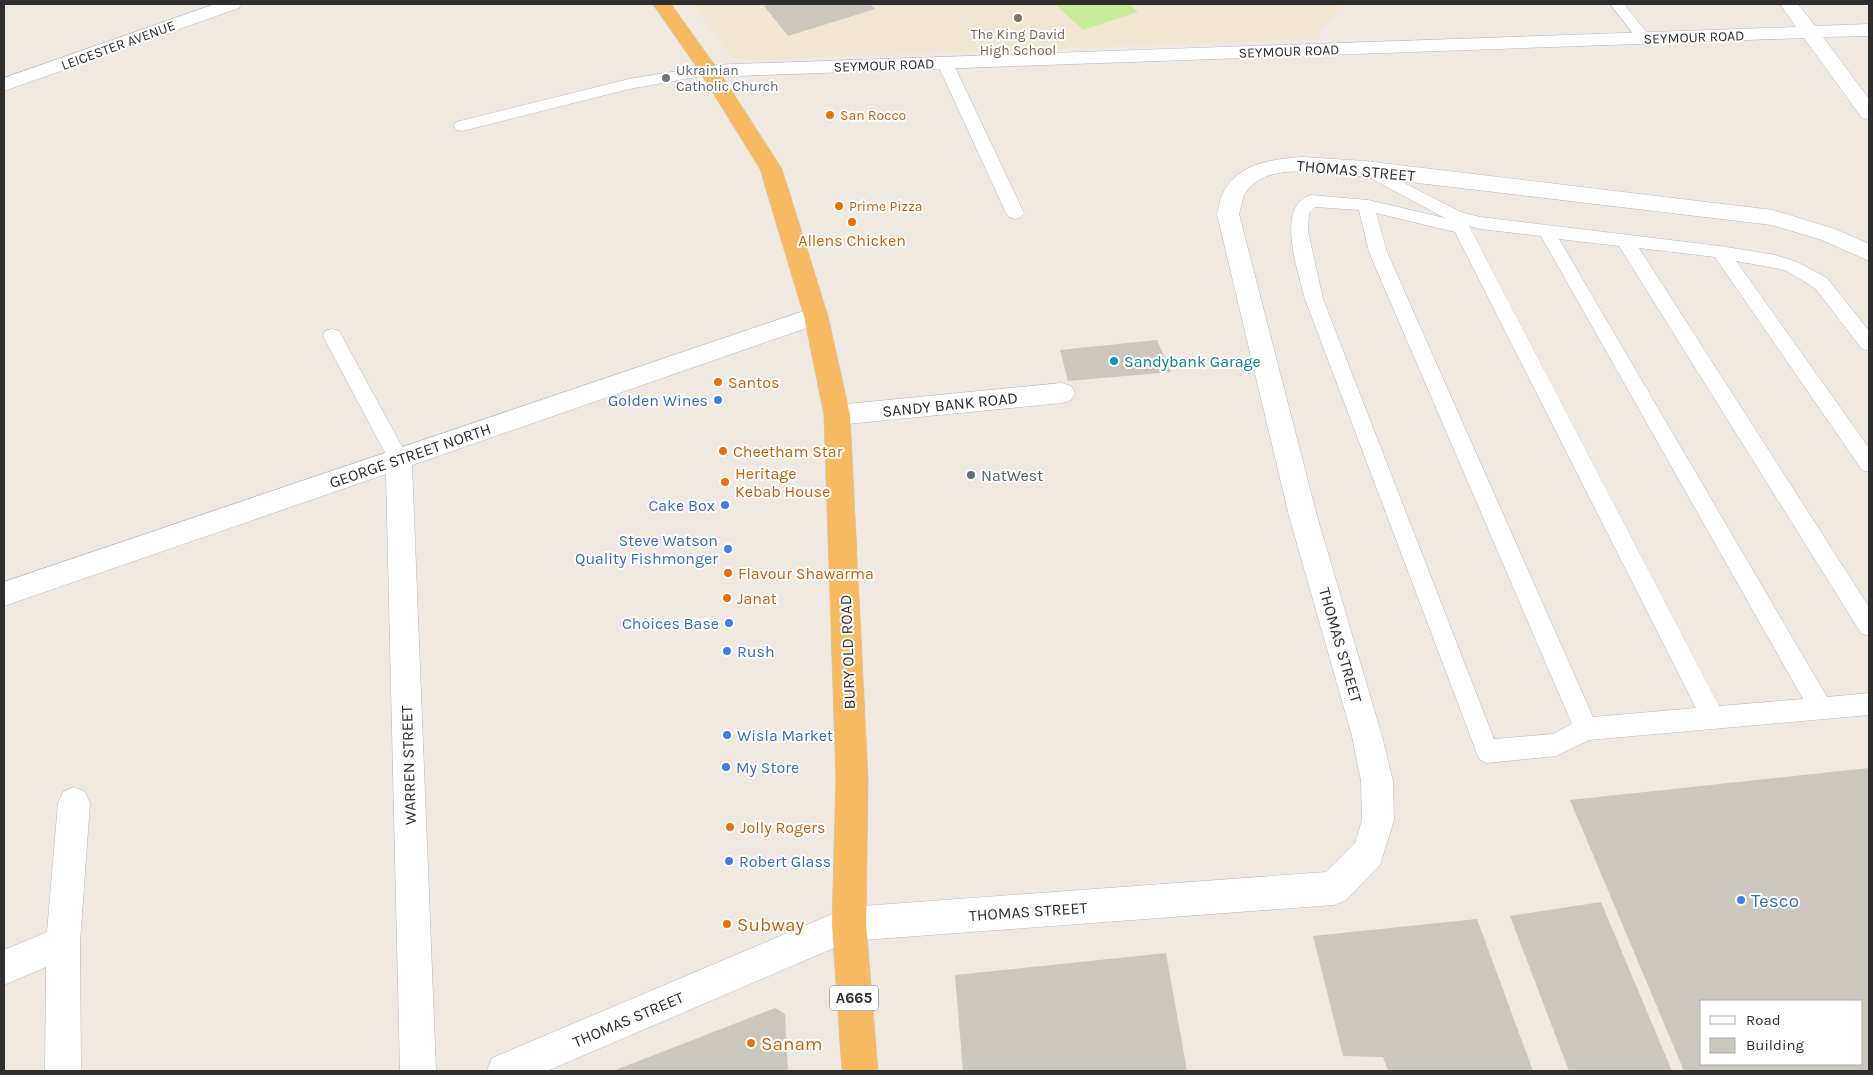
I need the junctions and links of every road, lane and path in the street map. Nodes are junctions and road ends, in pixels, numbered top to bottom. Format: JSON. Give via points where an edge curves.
{"nodes":[{"id":1,"x":232,"y":4,"type":"edge"},
{"id":2,"x":662,"y":4,"type":"edge"},
{"id":3,"x":1617,"y":4,"type":"edge"},
{"id":4,"x":1789,"y":4,"type":"edge"},
{"id":5,"x":1869,"y":30,"type":"edge"},
{"id":6,"x":1810,"y":32,"type":"junction"},
{"id":7,"x":1644,"y":38,"type":"junction"},
{"id":8,"x":946,"y":63,"type":"junction"},
{"id":9,"x":709,"y":71,"type":"junction"},
{"id":10,"x":4,"y":85,"type":"edge"},
{"id":11,"x":1869,"y":113,"type":"edge"},
{"id":12,"x":462,"y":126,"type":"dead end"},
{"id":13,"x":1365,"y":168,"type":"junction"},
{"id":14,"x":1366,"y":206,"type":"junction"},
{"id":15,"x":1015,"y":213,"type":"dead end"},
{"id":16,"x":1458,"y":222,"type":"junction"},
{"id":17,"x":1547,"y":232,"type":"junction"},
{"id":18,"x":1625,"y":241,"type":"junction"},
{"id":19,"x":1720,"y":252,"type":"junction"},
{"id":20,"x":1869,"y":253,"type":"edge"},
{"id":21,"x":816,"y":316,"type":"junction"},
{"id":22,"x":332,"y":336,"type":"dead end"},
{"id":23,"x":1869,"y":344,"type":"edge"},
{"id":24,"x":1062,"y":393,"type":"dead end"},
{"id":25,"x":837,"y":415,"type":"junction"},
{"id":26,"x":399,"y":460,"type":"junction"},
{"id":27,"x":1869,"y":464,"type":"edge"},
{"id":28,"x":4,"y":594,"type":"edge"},
{"id":29,"x":1869,"y":626,"type":"edge"},
{"id":30,"x":1869,"y":704,"type":"edge"},
{"id":31,"x":1821,"y":708,"type":"junction"},
{"id":32,"x":1713,"y":718,"type":"junction"},
{"id":33,"x":1586,"y":729,"type":"junction"},
{"id":34,"x":74,"y":803,"type":"dead end"},
{"id":35,"x":849,"y":924,"type":"junction"},
{"id":36,"x":62,"y":942,"type":"junction"},
{"id":37,"x":4,"y":968,"type":"edge"},
{"id":38,"x":63,"y":1071,"type":"edge"},
{"id":39,"x":418,"y":1071,"type":"edge"},
{"id":40,"x":505,"y":1071,"type":"edge"},
{"id":41,"x":860,"y":1071,"type":"edge"}],
"edges":[{"from":1,"to":10,"type":"street","name":"LEICESTER AVENUE"},
{"from":2,"to":9,"type":"highway","name":"BURY OLD ROAD","number":"A665"},
{"from":3,"to":7,"type":"lane"},
{"from":4,"to":6,"type":"street"},
{"from":5,"to":6,"type":"street","name":"SEYMOUR ROAD"},
{"from":6,"to":7,"type":"street","name":"SEYMOUR ROAD"},
{"from":6,"to":11,"type":"street"},
{"from":7,"to":8,"type":"street","name":"SEYMOUR ROAD"},
{"from":8,"to":9,"type":"street","name":"SEYMOUR ROAD"},
{"from":8,"to":15,"type":"lane"},
{"from":9,"to":12,"type":"lane","via":[[629,84]]},
{"from":9,"to":21,"type":"highway","name":"BURY OLD ROAD","number":"A665","via":[[771,169]]},
{"from":13,"to":16,"type":"lane"},
{"from":13,"to":20,"type":"street","name":"THOMAS STREET","via":[[1773,218],[1830,235]]},
{"from":13,"to":35,"type":"street","name":"THOMAS STREET","via":[[1291,164],[1261,171],[1248,177],[1233,194],[1228,214],[1303,516],[1377,781],[1378,820],[1368,853],[1334,888]]},
{"from":14,"to":16,"type":"lane"},
{"from":14,"to":33,"type":"lane","via":[[1378,252]]},
{"from":14,"to":33,"type":"lane","via":[[1311,201],[1302,212],[1301,241],[1314,299],[1487,751],[1556,745]]},
{"from":16,"to":17,"type":"lane"},
{"from":16,"to":32,"type":"lane"},
{"from":17,"to":18,"type":"lane"},
{"from":17,"to":31,"type":"lane"},
{"from":18,"to":19,"type":"lane"},
{"from":18,"to":29,"type":"lane"},
{"from":19,"to":23,"type":"lane","via":[[1775,261],[1807,273],[1832,295]]},
{"from":19,"to":27,"type":"lane"},
{"from":21,"to":25,"type":"highway","name":"BURY OLD ROAD","number":"A665"},
{"from":21,"to":26,"type":"street","name":"GEORGE STREET NORTH"},
{"from":22,"to":26,"type":"lane"},
{"from":24,"to":25,"type":"street","name":"SANDY BANK ROAD"},
{"from":25,"to":35,"type":"highway","name":"BURY OLD ROAD","number":"A665","via":[[852,779]]},
{"from":26,"to":28,"type":"street","name":"GEORGE STREET NORTH"},
{"from":26,"to":39,"type":"street","name":"WARREN STREET"},
{"from":30,"to":31,"type":"lane"},
{"from":31,"to":32,"type":"lane"},
{"from":32,"to":33,"type":"lane"},
{"from":34,"to":36,"type":"street"},
{"from":35,"to":40,"type":"street","name":"THOMAS STREET"},
{"from":35,"to":41,"type":"highway","name":"BURY OLD ROAD","number":"A665"},
{"from":36,"to":37,"type":"street"},
{"from":36,"to":38,"type":"street"}]}
